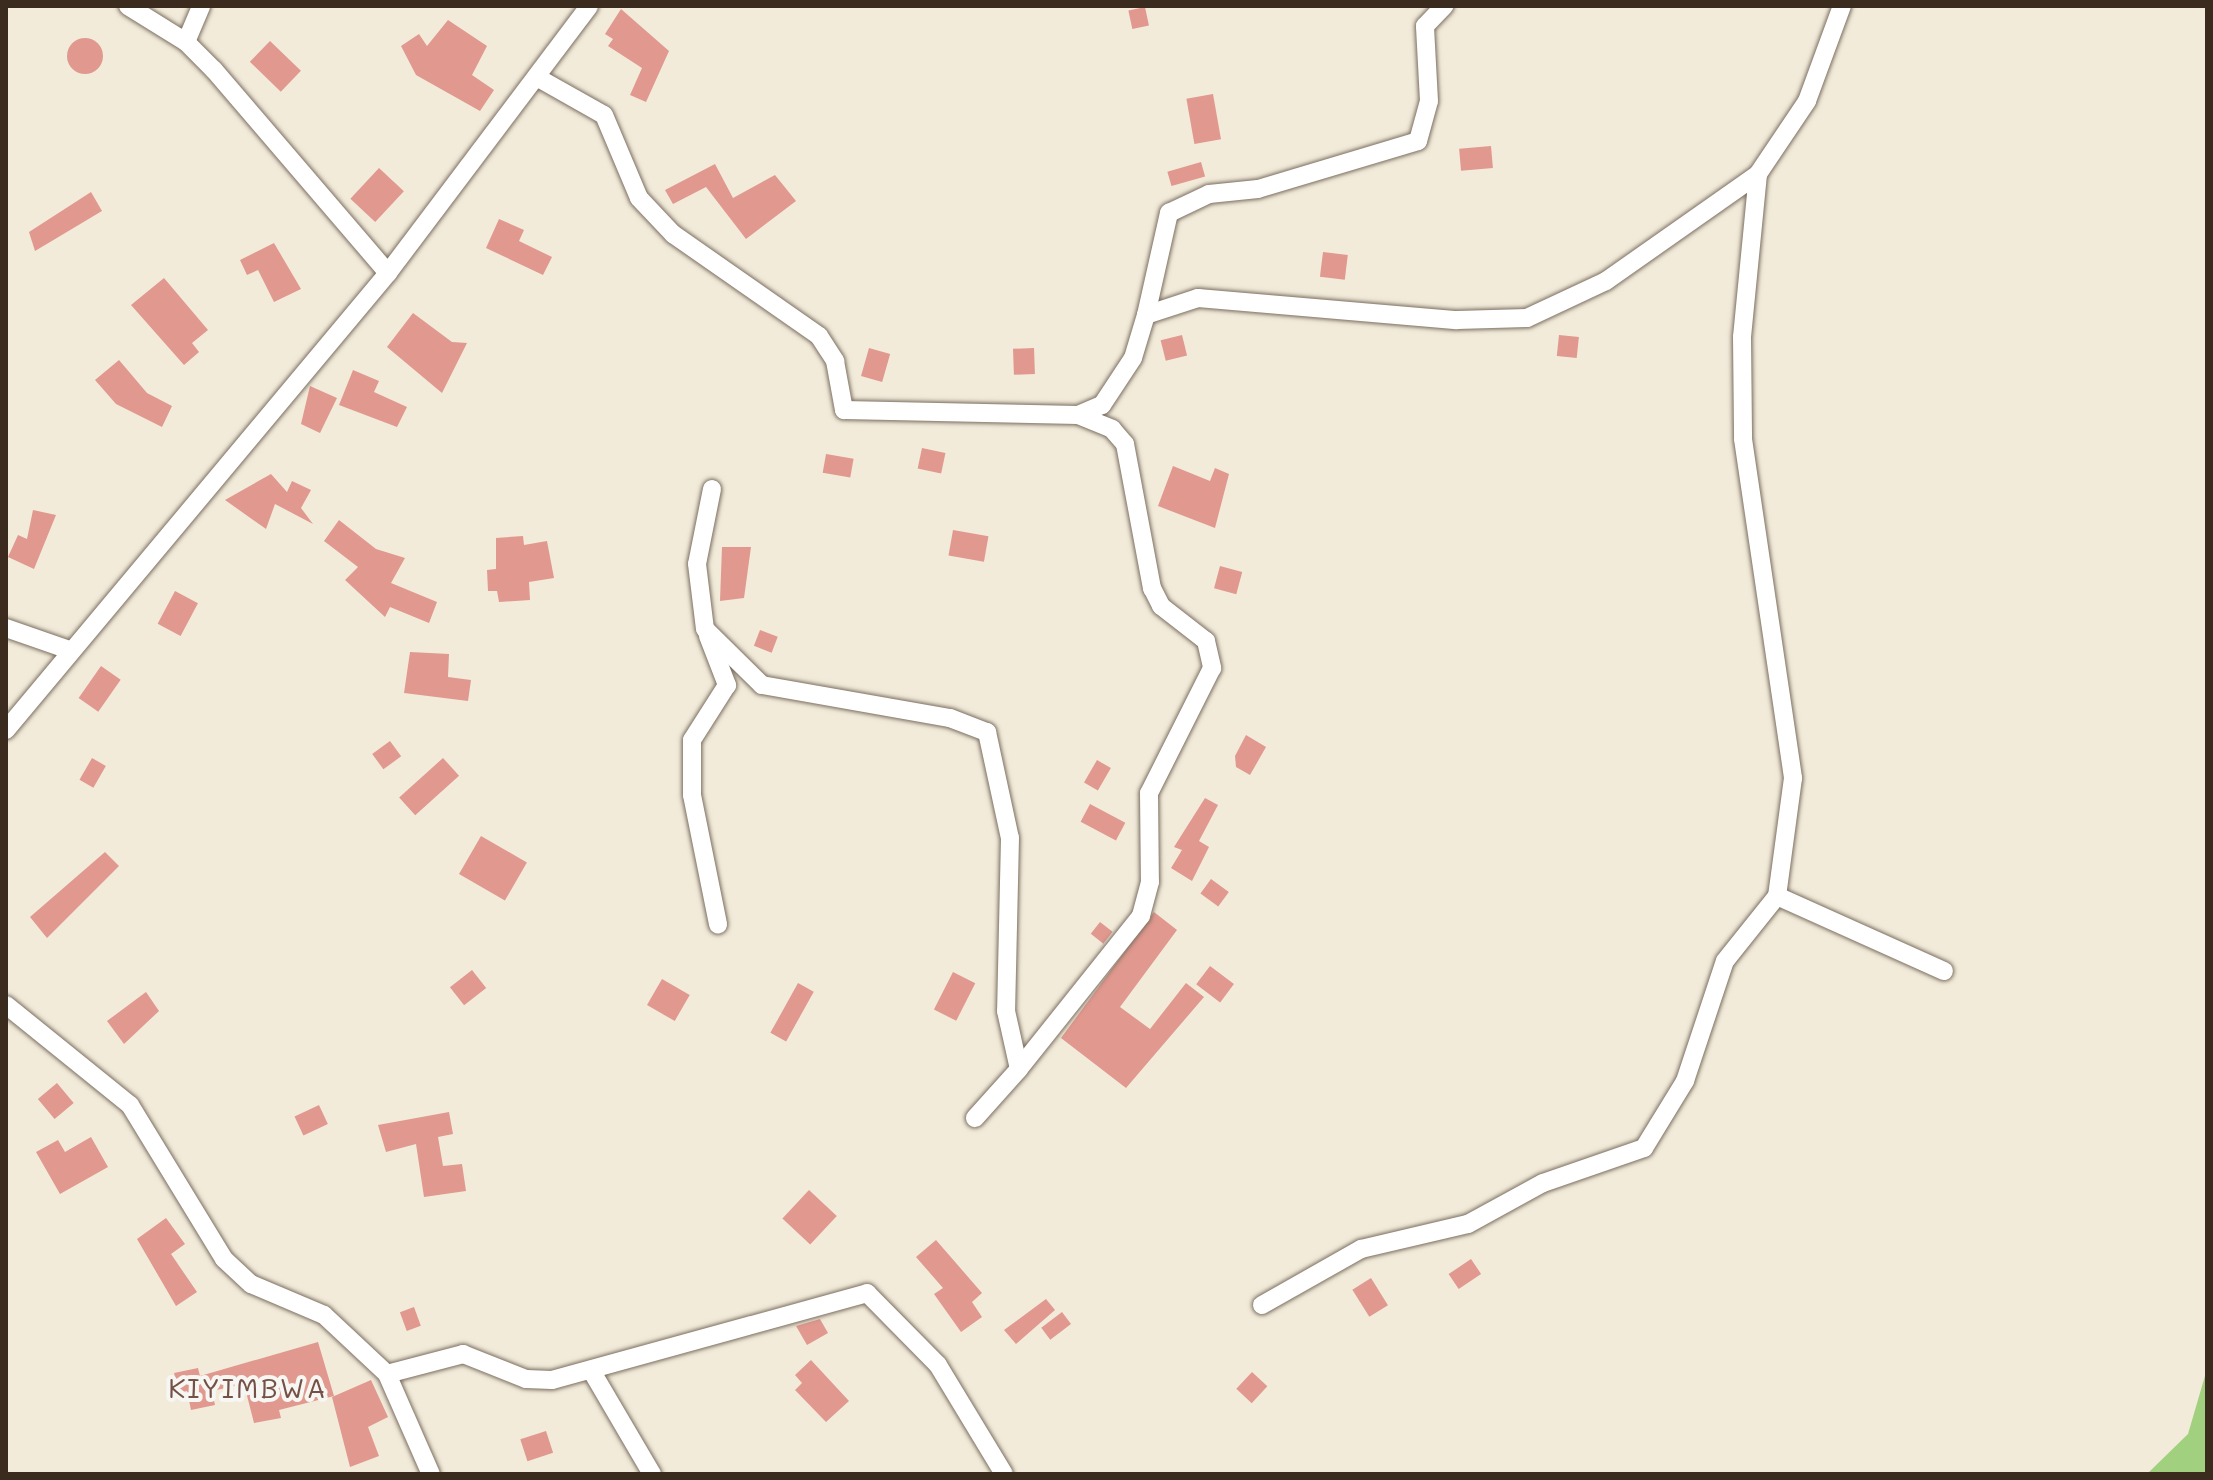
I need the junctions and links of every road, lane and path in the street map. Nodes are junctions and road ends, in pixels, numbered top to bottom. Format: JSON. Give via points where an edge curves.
{"nodes":[{"id":1,"x":128,"y":6,"type":"edge"},
{"id":2,"x":201,"y":6,"type":"edge"},
{"id":3,"x":589,"y":6,"type":"edge"},
{"id":4,"x":1444,"y":6,"type":"edge"},
{"id":5,"x":1842,"y":6,"type":"edge"},
{"id":6,"x":186,"y":42,"type":"junction"},
{"id":7,"x":540,"y":79,"type":"junction"},
{"id":8,"x":1758,"y":174,"type":"junction"},
{"id":9,"x":388,"y":273,"type":"junction"},
{"id":10,"x":1146,"y":315,"type":"junction"},
{"id":11,"x":1078,"y":415,"type":"junction"},
{"id":12,"x":712,"y":489,"type":"dead end"},
{"id":13,"x":6,"y":628,"type":"edge"},
{"id":14,"x":705,"y":629,"type":"junction"},
{"id":15,"x":69,"y":650,"type":"junction"},
{"id":16,"x":6,"y":730,"type":"edge"},
{"id":17,"x":1777,"y":896,"type":"junction"},
{"id":18,"x":718,"y":924,"type":"dead end"},
{"id":19,"x":1944,"y":971,"type":"dead end"},
{"id":20,"x":6,"y":1005,"type":"edge"},
{"id":21,"x":1019,"y":1069,"type":"junction"},
{"id":22,"x":975,"y":1118,"type":"dead end"},
{"id":23,"x":1262,"y":1305,"type":"dead end"},
{"id":24,"x":591,"y":1370,"type":"junction"},
{"id":25,"x":387,"y":1374,"type":"junction"},
{"id":26,"x":431,"y":1474,"type":"edge"},
{"id":27,"x":652,"y":1474,"type":"edge"},
{"id":28,"x":1004,"y":1474,"type":"edge"}],
"edges":[{"from":1,"to":6,"type":"street"},
{"from":2,"to":6,"type":"street"},
{"from":3,"to":7,"type":"street"},
{"from":4,"to":10,"type":"street","via":[[1425,26],[1429,101],[1418,141],[1258,189],[1209,194],[1169,213]]},
{"from":5,"to":8,"type":"street","via":[[1807,101]]},
{"from":6,"to":9,"type":"street"},
{"from":7,"to":9,"type":"street"},
{"from":7,"to":11,"type":"street","via":[[604,115],[639,198],[673,234],[819,336],[835,361],[844,410]]},
{"from":8,"to":10,"type":"street","via":[[1606,281],[1527,318],[1457,320],[1198,298]]},
{"from":8,"to":17,"type":"street","via":[[1742,337],[1743,439],[1793,778]]},
{"from":9,"to":15,"type":"street"},
{"from":10,"to":11,"type":"street","via":[[1133,358],[1102,405]]},
{"from":11,"to":21,"type":"street","via":[[1112,429],[1125,444],[1152,588],[1161,606],[1206,641],[1212,668],[1149,793],[1150,882],[1141,916]]},
{"from":12,"to":14,"type":"street","via":[[697,564]]},
{"from":13,"to":15,"type":"street"},
{"from":14,"to":18,"type":"street","via":[[727,685],[692,740],[692,795]]},
{"from":14,"to":21,"type":"street","via":[[762,685],[950,718],[987,732],[1010,838],[1006,1011]]},
{"from":15,"to":16,"type":"street"},
{"from":17,"to":19,"type":"street"},
{"from":17,"to":23,"type":"street","via":[[1725,961],[1685,1081],[1644,1148],[1543,1183],[1468,1224],[1361,1249]]},
{"from":20,"to":25,"type":"street","via":[[130,1105],[233,1267],[279,1301],[340,1327]]},
{"from":21,"to":22,"type":"street"},
{"from":24,"to":25,"type":"street","via":[[526,1379],[463,1354]]},
{"from":24,"to":27,"type":"street"},
{"from":24,"to":28,"type":"street","via":[[867,1293],[938,1365]]},
{"from":25,"to":26,"type":"street"}]}
